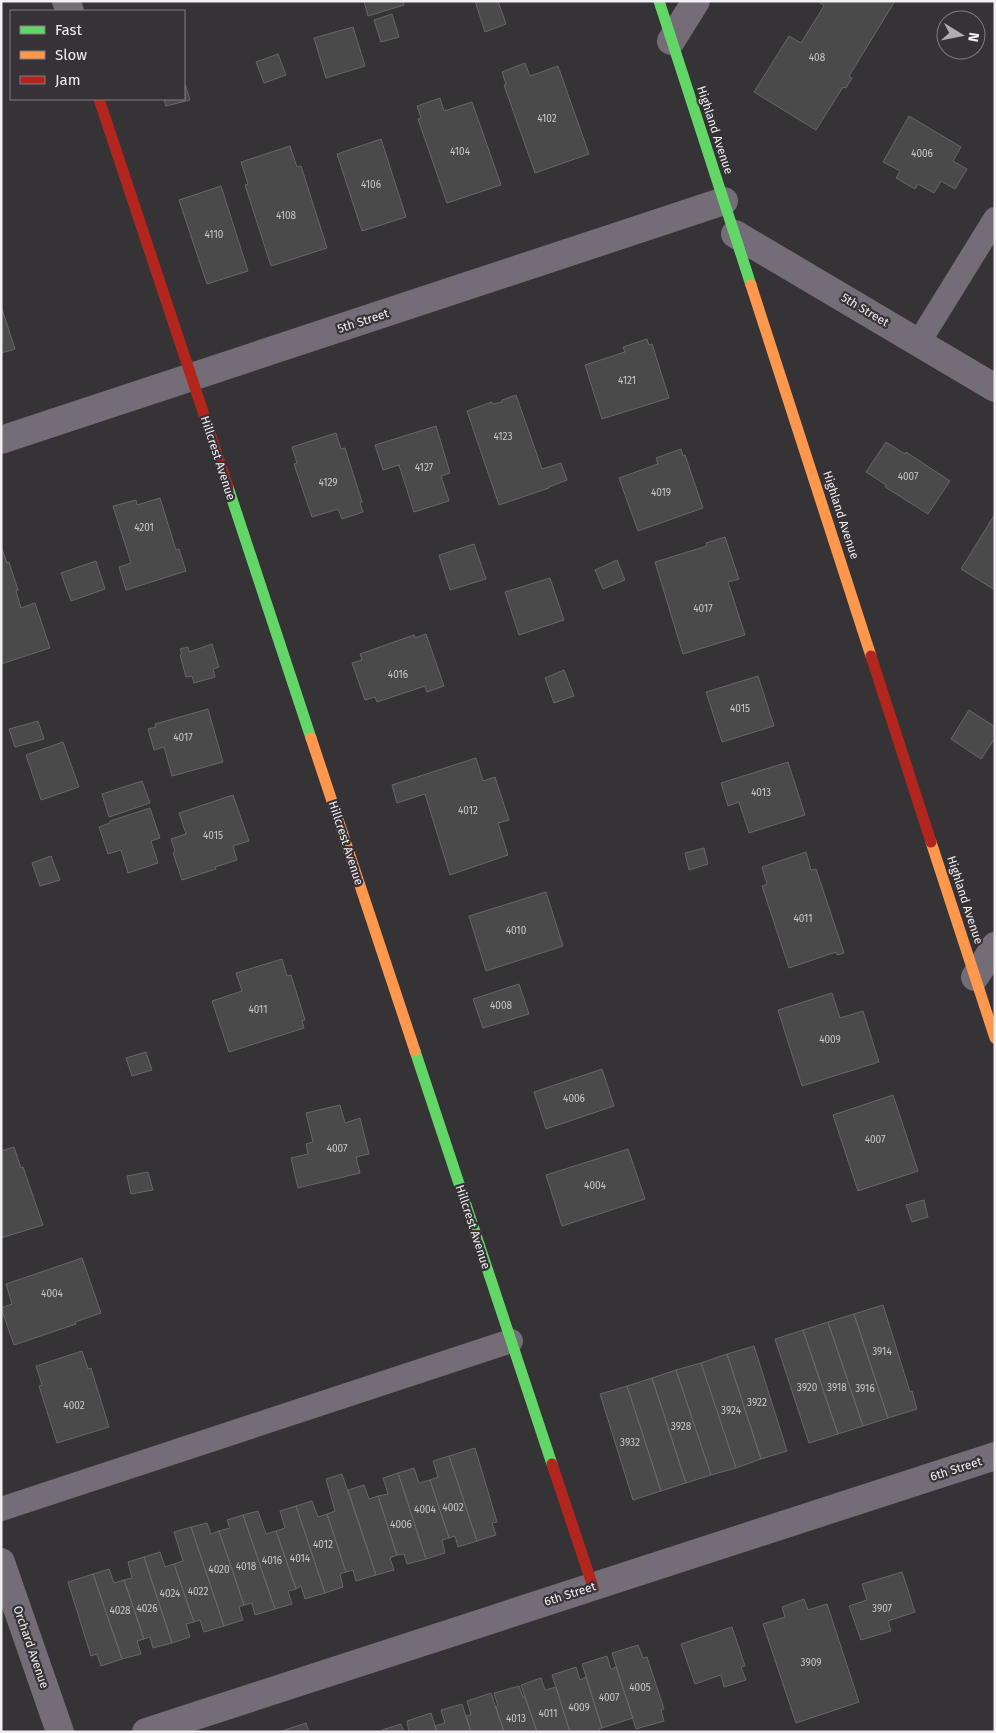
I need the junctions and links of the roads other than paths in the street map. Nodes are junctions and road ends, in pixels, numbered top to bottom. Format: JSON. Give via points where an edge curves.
{"nodes":[{"id":1,"x":659,"y":1,"type":"edge"},
{"id":2,"x":696,"y":1,"type":"edge"},
{"id":3,"x":671,"y":41,"type":"junction"},
{"id":4,"x":98,"y":100,"type":"edge"},
{"id":5,"x":724,"y":201,"type":"junction"},
{"id":6,"x":995,"y":219,"type":"edge"},
{"id":7,"x":735,"y":234,"type":"junction"},
{"id":8,"x":919,"y":342,"type":"junction"},
{"id":9,"x":191,"y":378,"type":"junction"},
{"id":10,"x":995,"y":388,"type":"edge"},
{"id":11,"x":1,"y":440,"type":"edge"},
{"id":12,"x":995,"y":946,"type":"edge"},
{"id":13,"x":976,"y":977,"type":"junction"},
{"id":14,"x":995,"y":1038,"type":"edge"},
{"id":15,"x":511,"y":1341,"type":"junction"},
{"id":16,"x":995,"y":1456,"type":"edge"},
{"id":17,"x":1,"y":1509,"type":"edge"},
{"id":18,"x":1,"y":1562,"type":"edge"},
{"id":19,"x":593,"y":1587,"type":"junction"},
{"id":20,"x":60,"y":1732,"type":"edge"},
{"id":21,"x":146,"y":1732,"type":"edge"}],
"edges":[{"from":1,"to":3,"type":"street","name":"Highland Avenue"},
{"from":2,"to":3,"type":"street"},
{"from":3,"to":5,"type":"street","name":"Highland Avenue"},
{"from":4,"to":9,"type":"street","name":"Hillcrest Avenue"},
{"from":5,"to":7,"type":"street","name":"Highland Avenue"},
{"from":5,"to":9,"type":"street","name":"5th Street"},
{"from":6,"to":8,"type":"lane"},
{"from":7,"to":8,"type":"street","name":"5th Street"},
{"from":7,"to":13,"type":"street","name":"Highland Avenue"},
{"from":8,"to":10,"type":"street","name":"5th Street"},
{"from":9,"to":11,"type":"street","name":"5th Street"},
{"from":9,"to":15,"type":"street","name":"Hillcrest Avenue"},
{"from":12,"to":13,"type":"street"},
{"from":13,"to":14,"type":"street","name":"Highland Avenue"},
{"from":15,"to":17,"type":"lane"},
{"from":15,"to":19,"type":"street","name":"Hillcrest Avenue"},
{"from":16,"to":19,"type":"street","name":"6th Street"},
{"from":18,"to":20,"type":"street","name":"Orchard Avenue"},
{"from":19,"to":21,"type":"street","name":"6th Street"}]}
